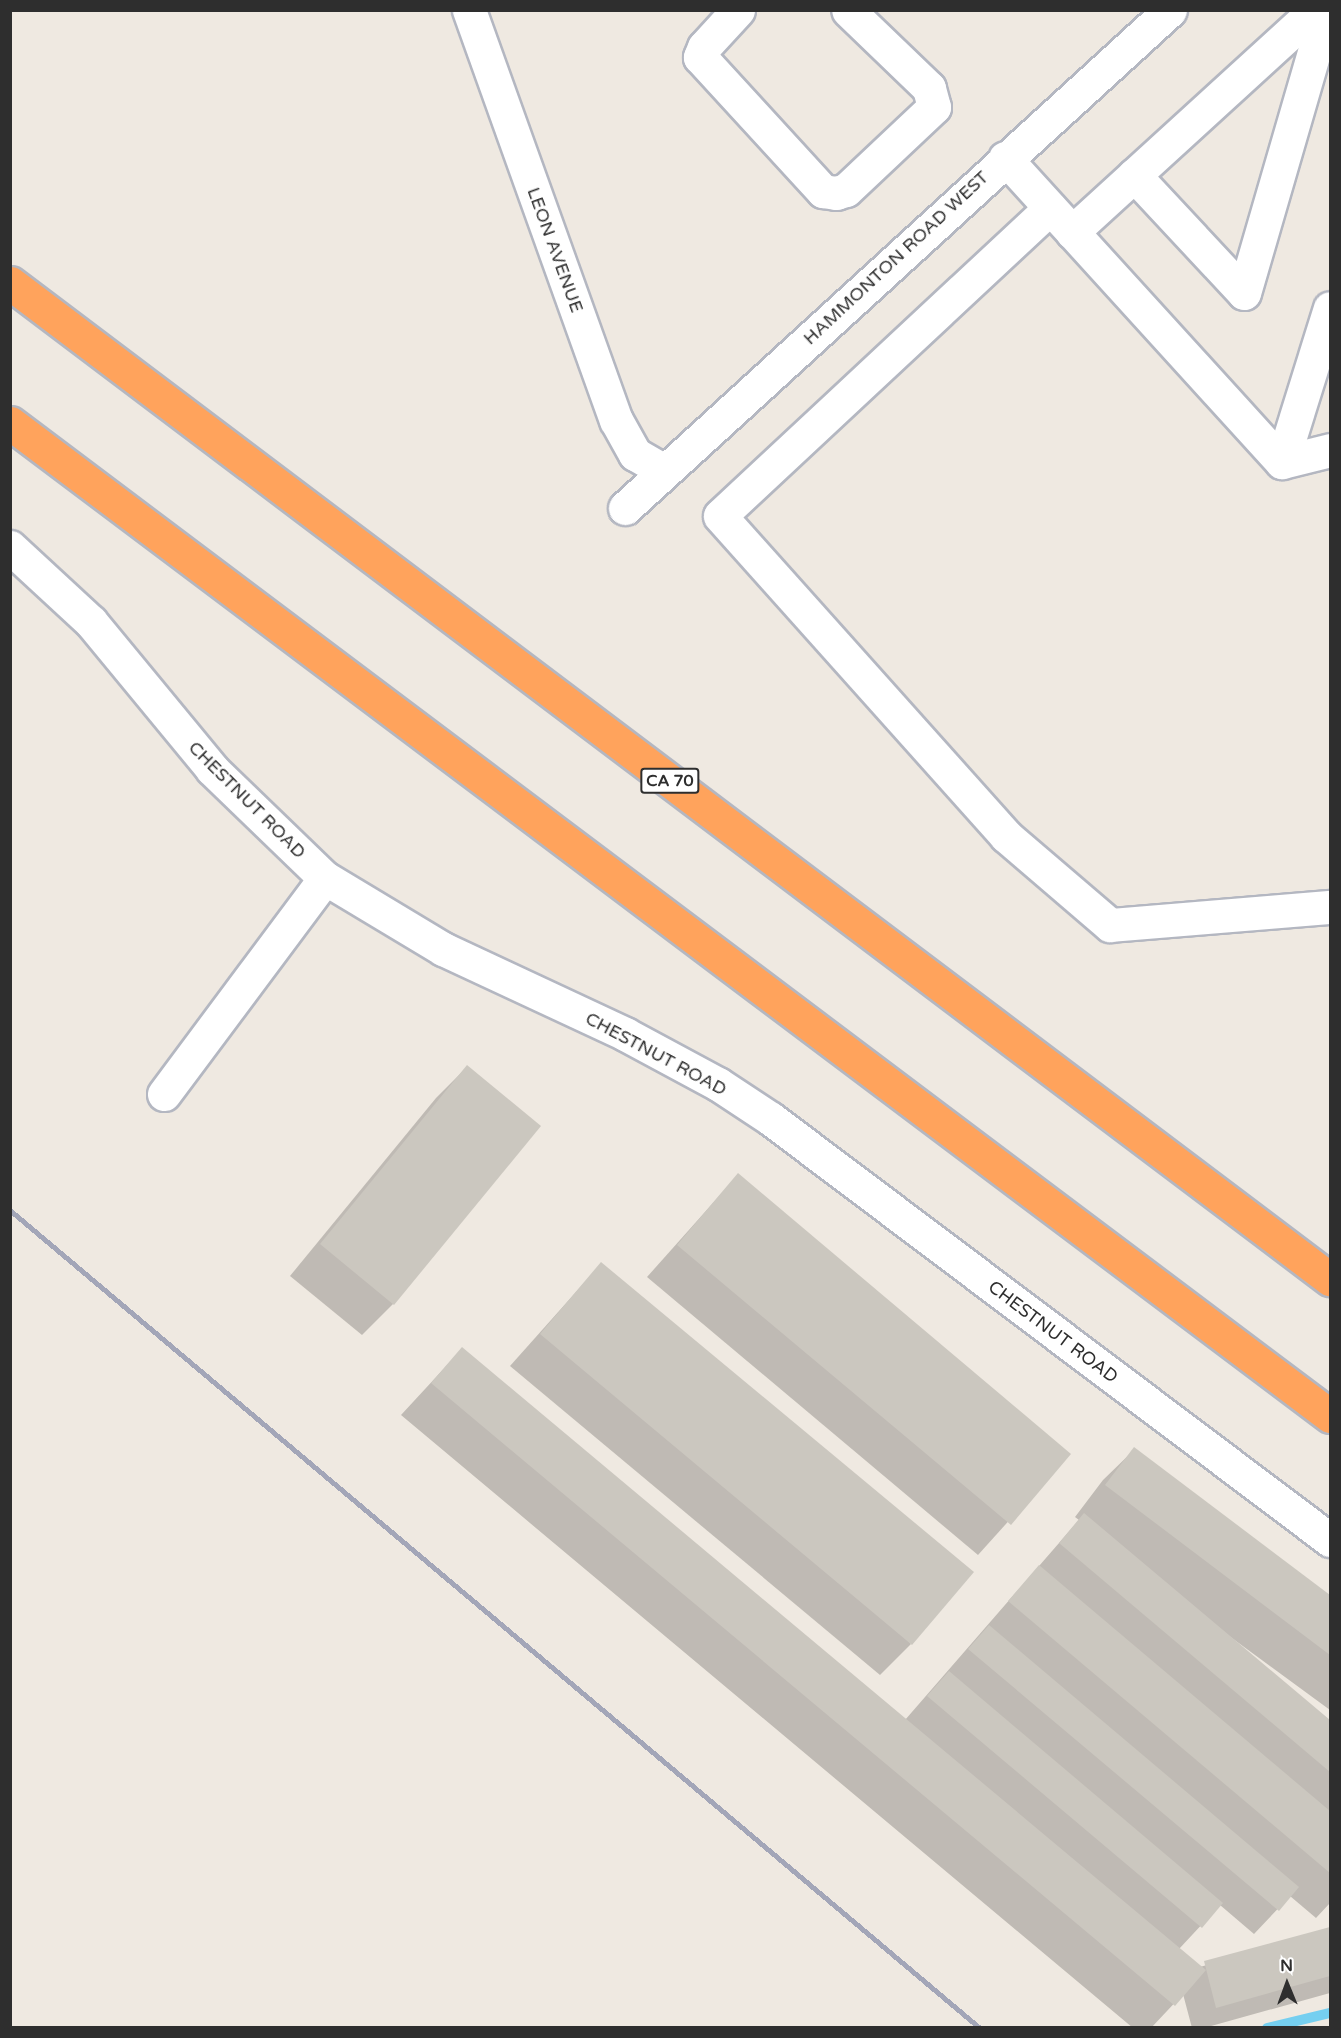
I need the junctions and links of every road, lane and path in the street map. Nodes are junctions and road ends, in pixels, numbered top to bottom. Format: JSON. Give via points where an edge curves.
{"nodes":[{"id":1,"x":469,"y":10,"type":"edge"},
{"id":2,"x":738,"y":10,"type":"edge"},
{"id":3,"x":848,"y":10,"type":"edge"},
{"id":4,"x":1170,"y":10,"type":"edge"},
{"id":5,"x":1315,"y":10,"type":"edge"},
{"id":6,"x":1326,"y":10,"type":"edge"},
{"id":7,"x":1005,"y":158,"type":"junction"},
{"id":8,"x":1134,"y":175,"type":"junction"},
{"id":9,"x":1050,"y":208,"type":"junction"},
{"id":10,"x":1072,"y":232,"type":"junction"},
{"id":11,"x":10,"y":283,"type":"edge"},
{"id":12,"x":1330,"y":308,"type":"edge"},
{"id":13,"x":10,"y":423,"type":"edge"},
{"id":14,"x":1330,"y":450,"type":"edge"},
{"id":15,"x":1282,"y":462,"type":"junction"},
{"id":16,"x":664,"y":471,"type":"junction"},
{"id":17,"x":625,"y":508,"type":"dead end"},
{"id":18,"x":10,"y":548,"type":"edge"},
{"id":19,"x":325,"y":878,"type":"junction"},
{"id":20,"x":1330,"y":907,"type":"edge"},
{"id":21,"x":165,"y":1094,"type":"dead end"},
{"id":22,"x":1330,"y":1279,"type":"edge"},
{"id":23,"x":1330,"y":1416,"type":"edge"},
{"id":24,"x":1330,"y":1540,"type":"edge"}],
"edges":[{"from":1,"to":16,"type":"street","name":"LEON AVENUE","via":[[616,420],[635,454]]},
{"from":2,"to":3,"type":"street","via":[[704,47],[700,57],[823,191],[836,193],[846,190],[934,107],[929,88]]},
{"from":4,"to":7,"type":"street","name":"HAMMONTON ROAD WEST"},
{"from":5,"to":8,"type":"street"},
{"from":6,"to":8,"type":"street","via":[[1244,292]]},
{"from":7,"to":9,"type":"street"},
{"from":7,"to":16,"type":"street","name":"HAMMONTON ROAD WEST"},
{"from":8,"to":10,"type":"street"},
{"from":9,"to":10,"type":"street"},
{"from":9,"to":20,"type":"street","via":[[720,516],[1006,836],[1110,924]]},
{"from":10,"to":15,"type":"street"},
{"from":11,"to":22,"type":"highway","number":"CA 70"},
{"from":12,"to":15,"type":"street"},
{"from":13,"to":23,"type":"highway"},
{"from":14,"to":15,"type":"street"},
{"from":16,"to":17,"type":"street","name":"HAMMONTON ROAD WEST"},
{"from":18,"to":19,"type":"street","name":"CHESTNUT ROAD","via":[[92,622],[212,769]]},
{"from":19,"to":21,"type":"street"},
{"from":19,"to":24,"type":"street","name":"CHESTNUT ROAD","via":[[443,949],[625,1034],[718,1084],[771,1119]]}]}
